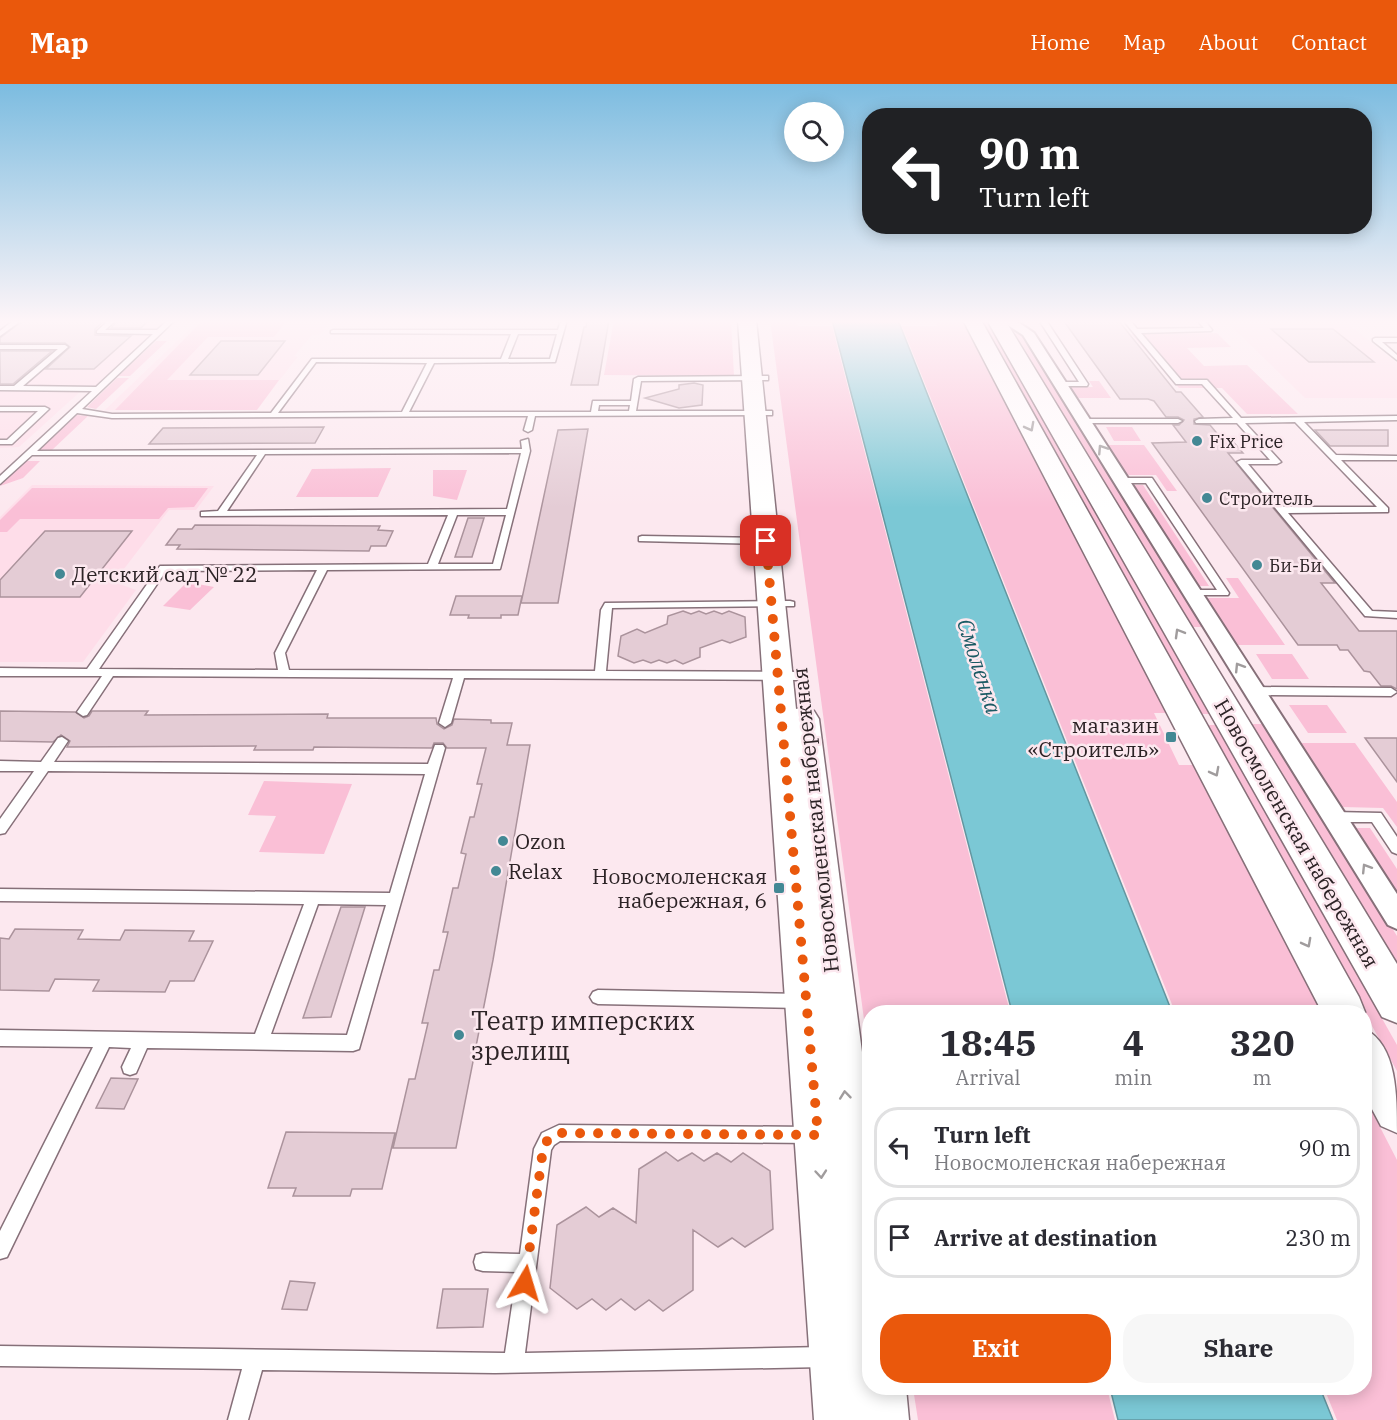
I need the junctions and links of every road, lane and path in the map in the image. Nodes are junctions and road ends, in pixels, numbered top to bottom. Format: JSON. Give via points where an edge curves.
{"nodes":[{"id":1,"x":23,"y":382,"type":"edge"},
{"id":2,"x":106,"y":382,"type":"edge"},
{"id":3,"x":297,"y":382,"type":"edge"},
{"id":4,"x":421,"y":382,"type":"edge"},
{"id":5,"x":637,"y":382,"type":"edge"},
{"id":6,"x":662,"y":382,"type":"edge"},
{"id":7,"x":758,"y":382,"type":"edge"},
{"id":8,"x":760,"y":382,"type":"edge"},
{"id":9,"x":1006,"y":382,"type":"edge"},
{"id":10,"x":1033,"y":382,"type":"edge"},
{"id":11,"x":1083,"y":382,"type":"edge"},
{"id":12,"x":1204,"y":382,"type":"edge"},
{"id":13,"x":1060,"y":384,"type":"joint"},
{"id":14,"x":0,"y":388,"type":"edge"},
{"id":15,"x":16,"y":388,"type":"junction"},
{"id":16,"x":99,"y":389,"type":"junction"},
{"id":17,"x":760,"y":396,"type":"junction"},
{"id":18,"x":633,"y":404,"type":"junction"},
{"id":19,"x":0,"y":409,"type":"edge"},
{"id":20,"x":75,"y":410,"type":"junction"},
{"id":21,"x":532,"y":414,"type":"junction"},
{"id":22,"x":594,"y":414,"type":"junction"},
{"id":23,"x":632,"y":414,"type":"junction"},
{"id":24,"x":273,"y":415,"type":"junction"},
{"id":25,"x":404,"y":415,"type":"junction"},
{"id":26,"x":1397,"y":418,"type":"edge"},
{"id":27,"x":1297,"y":419,"type":"junction"},
{"id":28,"x":1084,"y":421,"type":"junction"},
{"id":29,"x":1178,"y":421,"type":"dead end"},
{"id":30,"x":1199,"y":421,"type":"dead end"},
{"id":31,"x":1240,"y":421,"type":"junction"},
{"id":32,"x":528,"y":430,"type":"dead end"},
{"id":33,"x":525,"y":441,"type":"dead end"},
{"id":34,"x":0,"y":442,"type":"edge"},
{"id":35,"x":263,"y":452,"type":"junction"},
{"id":36,"x":526,"y":452,"type":"junction"},
{"id":37,"x":29,"y":453,"type":"junction"},
{"id":38,"x":1335,"y":457,"type":"junction"},
{"id":39,"x":1397,"y":458,"type":"edge"},
{"id":40,"x":1121,"y":480,"type":"junction"},
{"id":41,"x":0,"y":481,"type":"edge"},
{"id":42,"x":1282,"y":510,"type":"junction"},
{"id":43,"x":511,"y":512,"type":"junction"},
{"id":44,"x":453,"y":513,"type":"junction"},
{"id":45,"x":204,"y":514,"type":"dead end"},
{"id":46,"x":221,"y":514,"type":"junction"},
{"id":47,"x":642,"y":539,"type":"dead end"},
{"id":48,"x":766,"y":541,"type":"junction"},
{"id":49,"x":432,"y":567,"type":"junction"},
{"id":50,"x":323,"y":568,"type":"junction"},
{"id":51,"x":1191,"y":592,"type":"junction"},
{"id":52,"x":781,"y":604,"type":"junction"},
{"id":53,"x":1397,"y":615,"type":"edge"},
{"id":54,"x":0,"y":672,"type":"edge"},
{"id":55,"x":90,"y":673,"type":"junction"},
{"id":56,"x":111,"y":673,"type":"junction"},
{"id":57,"x":285,"y":674,"type":"junction"},
{"id":58,"x":459,"y":675,"type":"junction"},
{"id":59,"x":600,"y":675,"type":"junction"},
{"id":60,"x":788,"y":676,"type":"junction"},
{"id":61,"x":1254,"y":691,"type":"junction"},
{"id":62,"x":1391,"y":692,"type":"dead end"},
{"id":63,"x":83,"y":712,"type":"dead end"},
{"id":64,"x":445,"y":723,"type":"dead end"},
{"id":65,"x":62,"y":741,"type":"dead end"},
{"id":66,"x":439,"y":748,"type":"dead end"},
{"id":67,"x":0,"y":766,"type":"edge"},
{"id":68,"x":44,"y":766,"type":"junction"},
{"id":69,"x":432,"y":769,"type":"junction"},
{"id":70,"x":1334,"y":817,"type":"junction"},
{"id":71,"x":0,"y":829,"type":"edge"},
{"id":72,"x":1397,"y":848,"type":"edge"},
{"id":73,"x":0,"y":895,"type":"edge"},
{"id":74,"x":314,"y":899,"type":"junction"},
{"id":75,"x":395,"y":899,"type":"junction"},
{"id":76,"x":1397,"y":917,"type":"edge"},
{"id":77,"x":598,"y":997,"type":"dead end"},
{"id":78,"x":820,"y":1002,"type":"junction"},
{"id":79,"x":1397,"y":1003,"type":"edge"},
{"id":80,"x":1340,"y":1005,"type":"edge"},
{"id":81,"x":0,"y":1038,"type":"edge"},
{"id":82,"x":105,"y":1039,"type":"junction"},
{"id":83,"x":143,"y":1040,"type":"junction"},
{"id":84,"x":260,"y":1042,"type":"junction"},
{"id":85,"x":1372,"y":1064,"type":"edge"},
{"id":86,"x":130,"y":1067,"type":"dead end"},
{"id":87,"x":1397,"y":1110,"type":"edge"},
{"id":88,"x":834,"y":1135,"type":"junction"},
{"id":89,"x":0,"y":1250,"type":"edge"},
{"id":90,"x":483,"y":1262,"type":"dead end"},
{"id":91,"x":527,"y":1263,"type":"junction"},
{"id":92,"x":862,"y":1279,"type":"edge"},
{"id":93,"x":0,"y":1356,"type":"edge"},
{"id":94,"x":255,"y":1360,"type":"junction"},
{"id":95,"x":514,"y":1362,"type":"junction"},
{"id":96,"x":861,"y":1367,"type":"edge"},
{"id":97,"x":872,"y":1395,"type":"edge"},
{"id":98,"x":238,"y":1420,"type":"edge"},
{"id":99,"x":842,"y":1420,"type":"edge"},
{"id":100,"x":881,"y":1420,"type":"edge"}],
"edges":[{"from":1,"to":15,"type":"lane"},
{"from":2,"to":16,"type":"lane"},
{"from":3,"to":24,"type":"lane"},
{"from":4,"to":25,"type":"lane"},
{"from":5,"to":18,"type":"lane"},
{"from":6,"to":17,"type":"lane"},
{"from":7,"to":17,"type":"street","name":"Новосмоленская набережная"},
{"from":8,"to":17,"type":"street","name":"Новосмоленская набережная"},
{"from":9,"to":80,"type":"street","name":"Новосмоленская набережная","one_way":true},
{"from":79,"to":10,"type":"street","name":"Новосмоленская набережная","one_way":true},
{"from":11,"to":13,"type":"lane"},
{"from":12,"to":31,"type":"lane"},
{"from":13,"to":28,"type":"street"},
{"from":14,"to":15,"type":"lane"},
{"from":15,"to":16,"type":"lane"},
{"from":16,"to":20,"type":"lane"},
{"from":17,"to":23,"type":"lane"},
{"from":17,"to":48,"type":"street","name":"Новосмоленская набережная"},
{"from":17,"to":52,"type":"street","name":"Новосмоленская набережная"},
{"from":18,"to":22,"type":"lane","via":[[596,403]]},
{"from":18,"to":23,"type":"lane"},
{"from":19,"to":34,"type":"lane","via":[[45,409],[9,442]]},
{"from":20,"to":24,"type":"lane","via":[[112,416]]},
{"from":20,"to":37,"type":"lane"},
{"from":21,"to":22,"type":"lane"},
{"from":21,"to":25,"type":"lane"},
{"from":21,"to":32,"type":"lane"},
{"from":22,"to":23,"type":"lane"},
{"from":24,"to":25,"type":"lane"},
{"from":26,"to":27,"type":"lane"},
{"from":27,"to":31,"type":"lane"},
{"from":27,"to":38,"type":"lane"},
{"from":28,"to":29,"type":"lane"},
{"from":40,"to":28,"type":"street","one_way":true},
{"from":30,"to":31,"type":"lane"},
{"from":31,"to":42,"type":"lane","via":[[1276,462],[1241,462]]},
{"from":33,"to":36,"type":"lane"},
{"from":35,"to":36,"type":"lane"},
{"from":35,"to":37,"type":"lane"},
{"from":35,"to":46,"type":"lane"},
{"from":36,"to":43,"type":"lane"},
{"from":37,"to":41,"type":"lane"},
{"from":38,"to":39,"type":"lane"},
{"from":38,"to":42,"type":"lane","via":[[1385,510]]},
{"from":40,"to":51,"type":"street"},
{"from":40,"to":51,"type":"lane","via":[[1149,480],[1224,593]]},
{"from":42,"to":53,"type":"lane","via":[[1370,614]]},
{"from":43,"to":44,"type":"lane"},
{"from":43,"to":49,"type":"lane","via":[[497,567]]},
{"from":44,"to":46,"type":"lane"},
{"from":44,"to":49,"type":"lane"},
{"from":45,"to":46,"type":"lane"},
{"from":47,"to":48,"type":"lane"},
{"from":48,"to":52,"type":"street","name":"Новосмоленская набережная"},
{"from":49,"to":50,"type":"lane"},
{"from":50,"to":55,"type":"lane","via":[[163,568]]},
{"from":50,"to":57,"type":"lane","via":[[280,653]]},
{"from":61,"to":51,"type":"street","one_way":true},
{"from":52,"to":59,"type":"lane","via":[[609,605]]},
{"from":52,"to":60,"type":"street","name":"Новосмоленская набережная"},
{"from":54,"to":55,"type":"lane"},
{"from":55,"to":56,"type":"lane"},
{"from":56,"to":57,"type":"lane"},
{"from":56,"to":63,"type":"lane"},
{"from":57,"to":58,"type":"lane"},
{"from":58,"to":59,"type":"lane"},
{"from":58,"to":64,"type":"lane"},
{"from":59,"to":60,"type":"lane"},
{"from":60,"to":78,"type":"street","name":"Новосмоленская набережная"},
{"from":61,"to":62,"type":"lane"},
{"from":61,"to":70,"type":"street"},
{"from":65,"to":68,"type":"lane"},
{"from":66,"to":69,"type":"lane"},
{"from":67,"to":68,"type":"lane"},
{"from":68,"to":69,"type":"lane"},
{"from":68,"to":71,"type":"lane"},
{"from":69,"to":75,"type":"lane"},
{"from":70,"to":72,"type":"lane","via":[[1376,817]]},
{"from":76,"to":70,"type":"street","one_way":true},
{"from":73,"to":74,"type":"lane"},
{"from":74,"to":75,"type":"lane"},
{"from":74,"to":84,"type":"lane"},
{"from":75,"to":84,"type":"lane","via":[[353,1043]]},
{"from":77,"to":78,"type":"lane"},
{"from":78,"to":88,"type":"street","name":"Новосмоленская набережная"},
{"from":81,"to":82,"type":"lane"},
{"from":82,"to":83,"type":"lane"},
{"from":82,"to":89,"type":"lane"},
{"from":83,"to":84,"type":"lane"},
{"from":83,"to":86,"type":"lane"},
{"from":85,"to":87,"type":"street"},
{"from":88,"to":91,"type":"lane","via":[[559,1133],[548,1139],[543,1149]]},
{"from":88,"to":92,"type":"street","name":"Новосмоленская набережная"},
{"from":88,"to":96,"type":"street","name":"Новосмоленская набережная","one_way":true},
{"from":90,"to":91,"type":"lane"},
{"from":91,"to":95,"type":"lane"},
{"from":93,"to":94,"type":"lane"},
{"from":94,"to":95,"type":"lane"},
{"from":94,"to":98,"type":"lane"},
{"from":95,"to":96,"type":"lane"},
{"from":96,"to":99,"type":"street","name":"Новосмоленская набережная"},
{"from":97,"to":100,"type":"street","name":"Новосмоленская набережная"}]}
